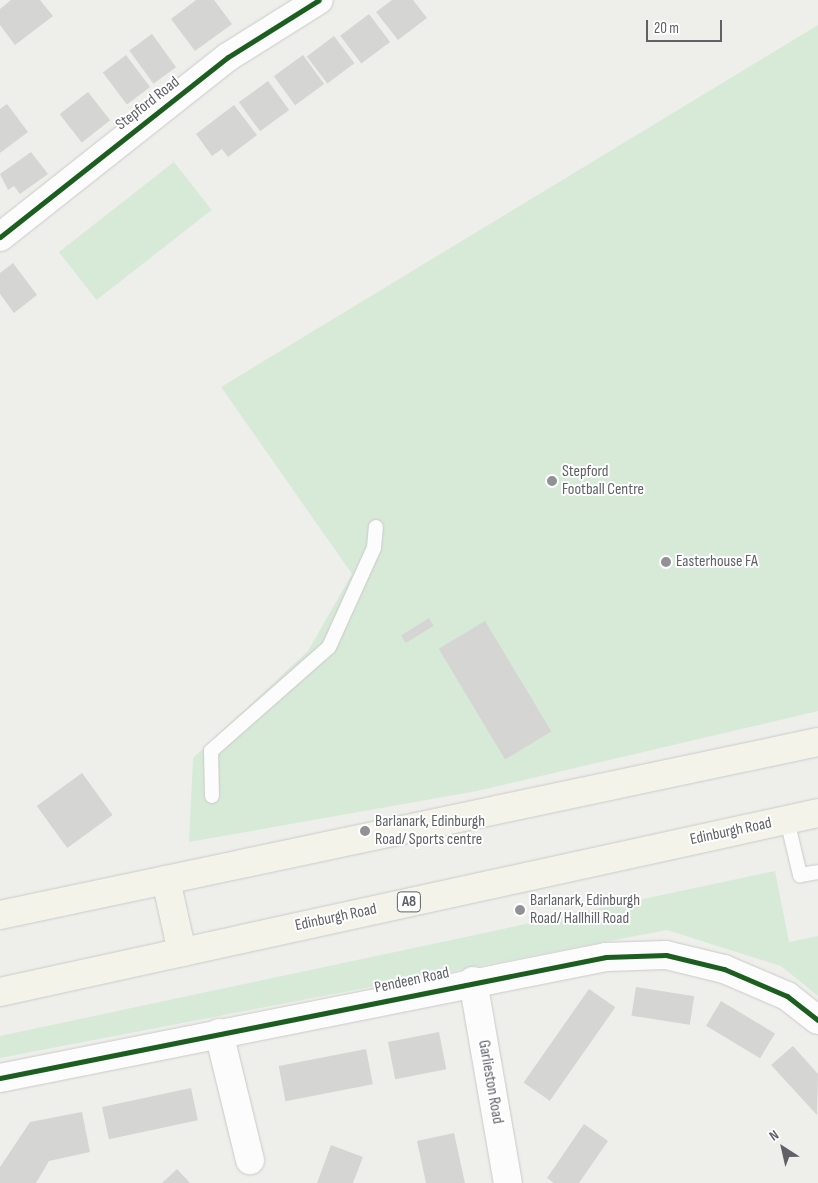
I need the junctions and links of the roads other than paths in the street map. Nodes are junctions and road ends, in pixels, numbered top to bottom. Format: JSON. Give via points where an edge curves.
{"nodes":[{"id":1,"x":319,"y":0,"type":"edge"},
{"id":2,"x":2,"y":231,"type":"edge"},
{"id":3,"x":376,"y":527,"type":"dead end"},
{"id":4,"x":818,"y":742,"type":"edge"},
{"id":5,"x":212,"y":796,"type":"dead end"},
{"id":6,"x":818,"y":813,"type":"edge"},
{"id":7,"x":787,"y":820,"type":"junction"},
{"id":8,"x":818,"y":872,"type":"edge"},
{"id":9,"x":166,"y":880,"type":"junction"},
{"id":10,"x":0,"y":914,"type":"edge"},
{"id":11,"x":182,"y":952,"type":"junction"},
{"id":12,"x":473,"y":981,"type":"junction"},
{"id":13,"x":0,"y":992,"type":"edge"},
{"id":14,"x":818,"y":1020,"type":"edge"},
{"id":15,"x":219,"y":1033,"type":"junction"},
{"id":16,"x":0,"y":1078,"type":"edge"},
{"id":17,"x":250,"y":1160,"type":"dead end"},
{"id":18,"x":508,"y":1183,"type":"edge"}],
"edges":[{"from":1,"to":2,"type":"street","name":"Stepford Road","via":[[228,58]]},
{"from":3,"to":5,"type":"lane","via":[[374,548],[329,647],[211,751]]},
{"from":4,"to":9,"type":"main road"},
{"from":6,"to":7,"type":"main road","name":"Edinburgh Road","number":"A8"},
{"from":7,"to":8,"type":"lane","via":[[800,875]]},
{"from":7,"to":11,"type":"main road","name":"Edinburgh Road","number":"A8"},
{"from":9,"to":10,"type":"main road"},
{"from":9,"to":11,"type":"main road"},
{"from":11,"to":13,"type":"main road","name":"Edinburgh Road","number":"A8"},
{"from":12,"to":14,"type":"street","name":"Pendeen Road","via":[[606,957],[666,955],[724,969],[786,996]]},
{"from":12,"to":15,"type":"street","name":"Pendeen Road"},
{"from":12,"to":18,"type":"street","name":"Garlieston Road"},
{"from":15,"to":16,"type":"street","name":"Pendeen Road"},
{"from":15,"to":17,"type":"street"}]}
